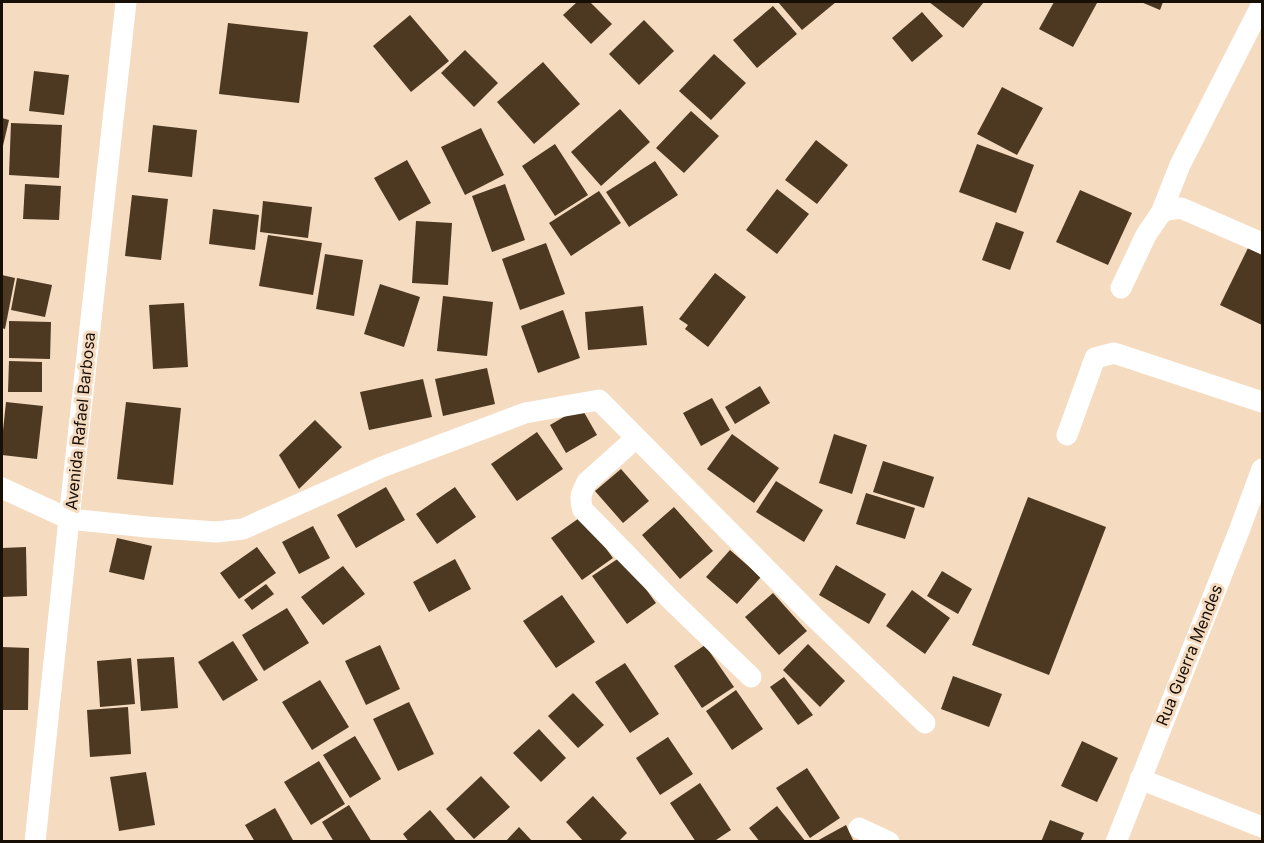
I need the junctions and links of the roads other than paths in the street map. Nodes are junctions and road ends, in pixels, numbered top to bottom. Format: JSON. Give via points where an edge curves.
{"nodes":[{"id":1,"x":126,"y":2,"type":"edge"},
{"id":2,"x":1263,"y":4,"type":"edge"},
{"id":3,"x":1161,"y":213,"type":"junction"},
{"id":4,"x":1263,"y":243,"type":"edge"},
{"id":5,"x":1121,"y":288,"type":"dead end"},
{"id":6,"x":1263,"y":402,"type":"edge"},
{"id":7,"x":1067,"y":435,"type":"dead end"},
{"id":8,"x":636,"y":438,"type":"junction"},
{"id":9,"x":1263,"y":469,"type":"edge"},
{"id":10,"x":2,"y":488,"type":"edge"},
{"id":11,"x":69,"y":519,"type":"junction"},
{"id":12,"x":751,"y":677,"type":"dead end"},
{"id":13,"x":926,"y":723,"type":"dead end"},
{"id":14,"x":1140,"y":780,"type":"junction"},
{"id":15,"x":1263,"y":827,"type":"edge"},
{"id":16,"x":859,"y":828,"type":"dead end"},
{"id":17,"x":35,"y":842,"type":"edge"},
{"id":18,"x":889,"y":842,"type":"edge"},
{"id":19,"x":1116,"y":842,"type":"edge"}],
"edges":[{"from":1,"to":11,"type":"street","name":"Avenida Rafael Barbosa"},
{"from":2,"to":3,"type":"street","via":[[1180,165]]},
{"from":3,"to":4,"type":"street","via":[[1181,208]]},
{"from":3,"to":5,"type":"street"},
{"from":6,"to":7,"type":"street","via":[[1114,353],[1095,358]]},
{"from":8,"to":11,"type":"street","via":[[599,400],[525,413],[382,466],[243,529],[216,532]]},
{"from":8,"to":12,"type":"street","via":[[587,482],[580,501],[584,510]]},
{"from":8,"to":13,"type":"street"},
{"from":9,"to":14,"type":"street","name":"Rua Guerra Mendes"},
{"from":10,"to":11,"type":"street"},
{"from":11,"to":17,"type":"street","name":"Avenida Rafael Barbosa"},
{"from":14,"to":15,"type":"street"},
{"from":14,"to":19,"type":"street","name":"Rua Guerra Mendes"},
{"from":16,"to":18,"type":"street"}]}
